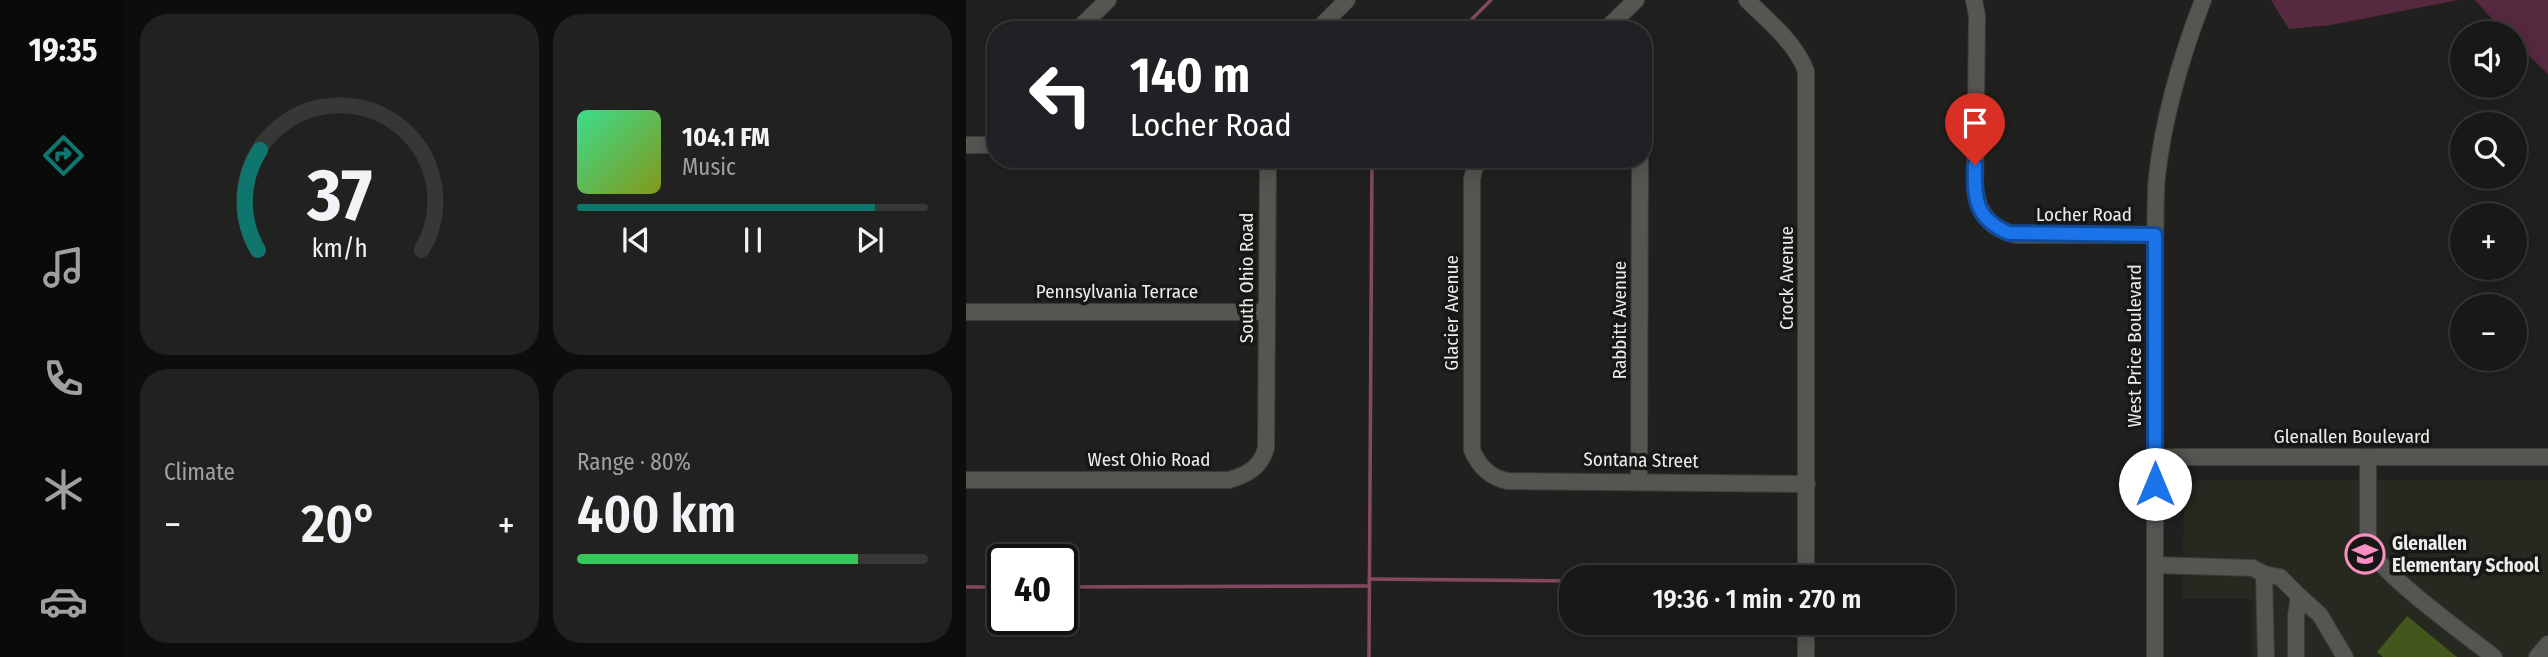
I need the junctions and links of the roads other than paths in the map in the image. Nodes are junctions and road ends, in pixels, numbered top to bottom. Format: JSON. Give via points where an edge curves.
{"nodes":[{"id":1,"x":1108,"y":0,"type":"edge"},
{"id":2,"x":1347,"y":0,"type":"edge"},
{"id":3,"x":1636,"y":0,"type":"edge"},
{"id":4,"x":1747,"y":0,"type":"edge"},
{"id":5,"x":1974,"y":0,"type":"edge"},
{"id":6,"x":2203,"y":0,"type":"edge"},
{"id":7,"x":1086,"y":21,"type":"edge"},
{"id":8,"x":1326,"y":21,"type":"edge"},
{"id":9,"x":1614,"y":21,"type":"edge"},
{"id":10,"x":966,"y":145,"type":"edge"},
{"id":11,"x":987,"y":145,"type":"edge"},
{"id":12,"x":1268,"y":168,"type":"edge"},
{"id":13,"x":1475,"y":168,"type":"edge"},
{"id":14,"x":1640,"y":168,"type":"edge"},
{"id":15,"x":2155,"y":235,"type":"junction"},
{"id":16,"x":966,"y":312,"type":"edge"},
{"id":17,"x":1267,"y":312,"type":"junction"},
{"id":18,"x":1267,"y":397,"type":"joint"},
{"id":19,"x":2155,"y":457,"type":"junction"},
{"id":20,"x":2368,"y":457,"type":"junction"},
{"id":21,"x":2548,"y":457,"type":"edge"},
{"id":22,"x":1480,"y":465,"type":"joint"},
{"id":23,"x":966,"y":480,"type":"edge"},
{"id":24,"x":1639,"y":481,"type":"junction"},
{"id":25,"x":1807,"y":484,"type":"junction"},
{"id":26,"x":1806,"y":565,"type":"edge"},
{"id":27,"x":2155,"y":565,"type":"junction"},
{"id":28,"x":2264,"y":574,"type":"junction"},
{"id":29,"x":2299,"y":596,"type":"junction"},
{"id":30,"x":1806,"y":635,"type":"edge"},
{"id":31,"x":2548,"y":644,"type":"edge"},
{"id":32,"x":1806,"y":657,"type":"edge"},
{"id":33,"x":2155,"y":657,"type":"edge"},
{"id":34,"x":2266,"y":657,"type":"edge"},
{"id":35,"x":2296,"y":657,"type":"edge"},
{"id":36,"x":2345,"y":657,"type":"edge"},
{"id":37,"x":2494,"y":657,"type":"edge"},
{"id":38,"x":2537,"y":657,"type":"edge"}],
"edges":[{"from":1,"to":7,"type":"street"},
{"from":2,"to":8,"type":"street"},
{"from":3,"to":9,"type":"street"},
{"from":4,"to":25,"type":"street","name":"Crock Avenue","via":[[1791,44],[1806,71]]},
{"from":5,"to":15,"type":"street","name":"Locher Road","via":[[1975,190],[1988,221],[2016,235]]},
{"from":6,"to":15,"type":"street","name":"West Price Boulevard","via":[[2166,121],[2157,177]]},
{"from":10,"to":11,"type":"street"},
{"from":12,"to":17,"type":"street","name":"South Ohio Road"},
{"from":13,"to":22,"type":"street","name":"Glacier Avenue","via":[[1472,450]]},
{"from":14,"to":24,"type":"street","name":"Rabbitt Avenue"},
{"from":15,"to":19,"type":"street","name":"West Price Boulevard"},
{"from":16,"to":17,"type":"street","name":"Pennsylvania Terrace"},
{"from":17,"to":18,"type":"street","name":"South Ohio Road"},
{"from":18,"to":23,"type":"street","name":"West Ohio Road","via":[[1265,454],[1243,477]]},
{"from":19,"to":20,"type":"street","name":"Glenallen Boulevard"},
{"from":19,"to":27,"type":"street","name":"West Price Boulevard"},
{"from":20,"to":21,"type":"street","name":"Glenallen Boulevard"},
{"from":20,"to":37,"type":"street","via":[[2368,544],[2372,555]]},
{"from":22,"to":24,"type":"street","name":"Sontana Street","via":[[1507,481]]},
{"from":24,"to":25,"type":"street","name":"Sontana Street"},
{"from":25,"to":26,"type":"street","name":"Crock Avenue"},
{"from":27,"to":28,"type":"street","via":[[2253,569]]},
{"from":27,"to":33,"type":"street","name":"West Price Boulevard"},
{"from":28,"to":29,"type":"street","via":[[2280,578]]},
{"from":28,"to":34,"type":"street"},
{"from":29,"to":35,"type":"street"},
{"from":29,"to":36,"type":"street","via":[[2320,615]]},
{"from":30,"to":32,"type":"street"},
{"from":31,"to":38,"type":"street"}]}
